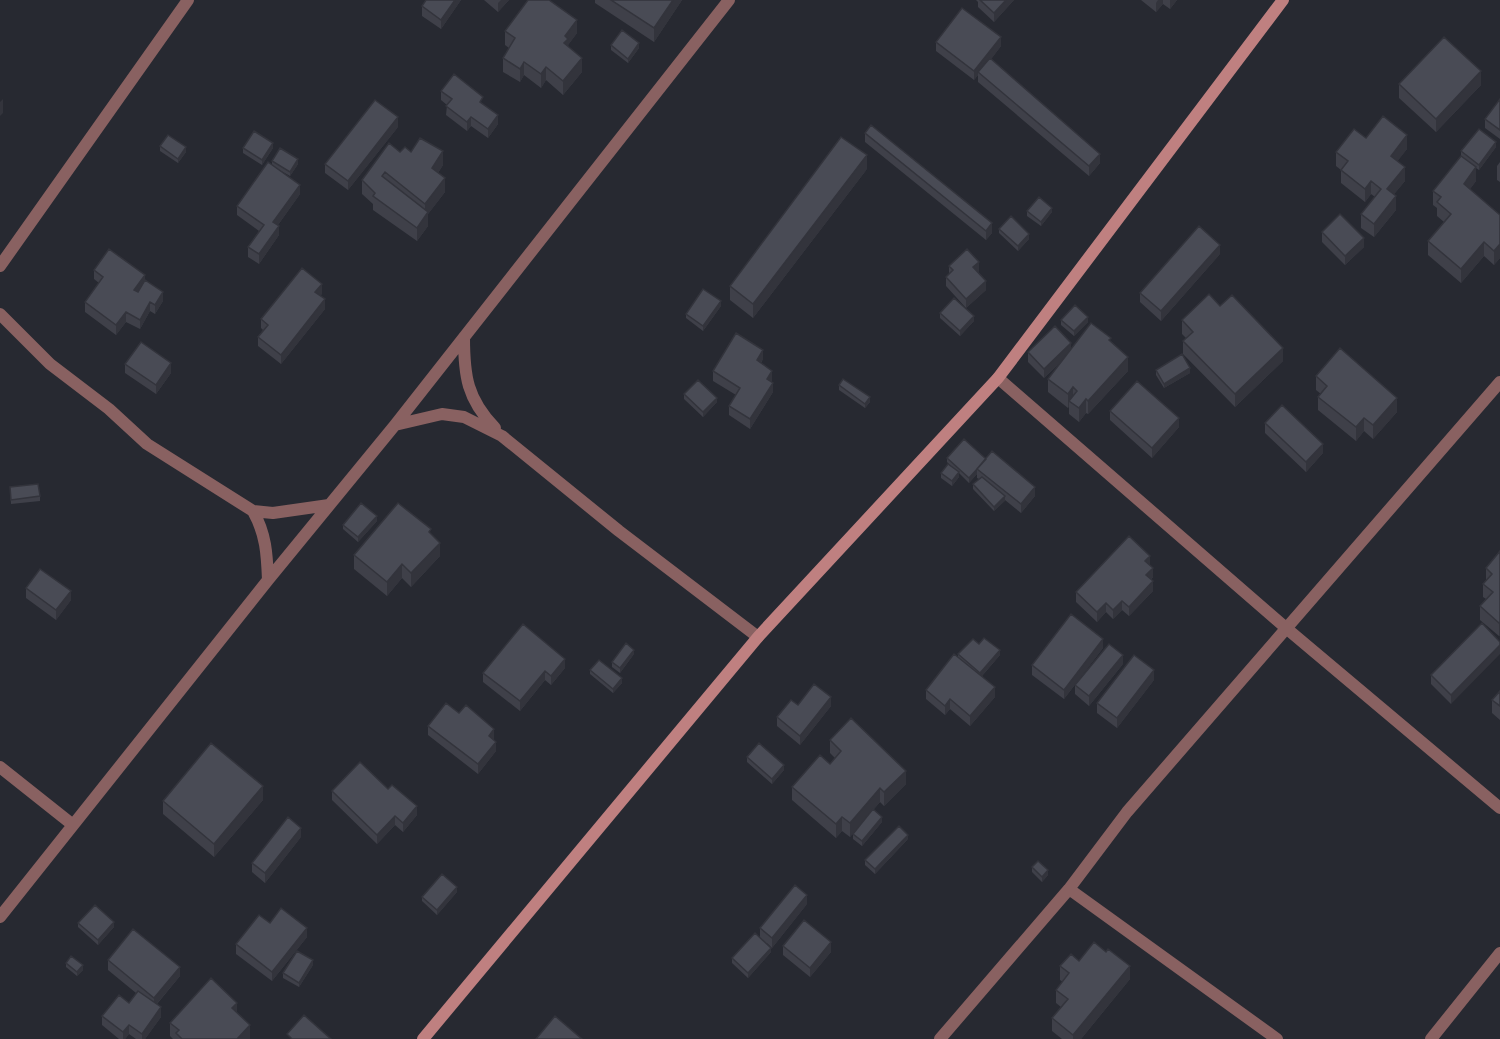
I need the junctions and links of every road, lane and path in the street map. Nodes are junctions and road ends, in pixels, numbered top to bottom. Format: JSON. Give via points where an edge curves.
{"nodes":[{"id":1,"x":729,"y":0,"type":"edge"},
{"id":2,"x":1283,"y":0,"type":"edge"},
{"id":3,"x":181,"y":2,"type":"edge"},
{"id":4,"x":0,"y":266,"type":"edge"},
{"id":5,"x":0,"y":314,"type":"edge"},
{"id":6,"x":464,"y":337,"type":"junction"},
{"id":7,"x":998,"y":378,"type":"junction"},
{"id":8,"x":1500,"y":382,"type":"edge"},
{"id":9,"x":395,"y":425,"type":"junction"},
{"id":10,"x":502,"y":436,"type":"junction"},
{"id":11,"x":329,"y":505,"type":"junction"},
{"id":12,"x":253,"y":511,"type":"junction"},
{"id":13,"x":268,"y":580,"type":"junction"},
{"id":14,"x":1286,"y":627,"type":"junction"},
{"id":15,"x":758,"y":637,"type":"junction"},
{"id":16,"x":0,"y":767,"type":"edge"},
{"id":17,"x":1500,"y":808,"type":"edge"},
{"id":18,"x":73,"y":825,"type":"junction"},
{"id":19,"x":1069,"y":889,"type":"junction"},
{"id":20,"x":0,"y":917,"type":"edge"},
{"id":21,"x":1500,"y":953,"type":"edge"},
{"id":22,"x":423,"y":1039,"type":"edge"},
{"id":23,"x":940,"y":1039,"type":"edge"},
{"id":24,"x":1277,"y":1039,"type":"edge"},
{"id":25,"x":1431,"y":1039,"type":"edge"}],
"edges":[{"from":1,"to":6,"type":"street"},
{"from":2,"to":7,"type":"street"},
{"from":3,"to":4,"type":"street"},
{"from":5,"to":12,"type":"street","via":[[50,364],[147,444]]},
{"from":6,"to":9,"type":"street"},
{"from":6,"to":10,"type":"street","via":[[465,376],[479,411]]},
{"from":7,"to":14,"type":"street"},
{"from":7,"to":15,"type":"street"},
{"from":8,"to":14,"type":"street"},
{"from":9,"to":10,"type":"street","via":[[442,414],[464,417]]},
{"from":9,"to":11,"type":"street"},
{"from":10,"to":15,"type":"street"},
{"from":11,"to":12,"type":"street","via":[[273,513]]},
{"from":11,"to":13,"type":"street"},
{"from":12,"to":13,"type":"street","via":[[267,546]]},
{"from":13,"to":18,"type":"street"},
{"from":14,"to":17,"type":"street"},
{"from":14,"to":19,"type":"street","via":[[1127,812]]},
{"from":15,"to":22,"type":"street"},
{"from":16,"to":18,"type":"street"},
{"from":18,"to":20,"type":"street"},
{"from":19,"to":23,"type":"street"},
{"from":19,"to":24,"type":"street"},
{"from":21,"to":25,"type":"street"}]}
